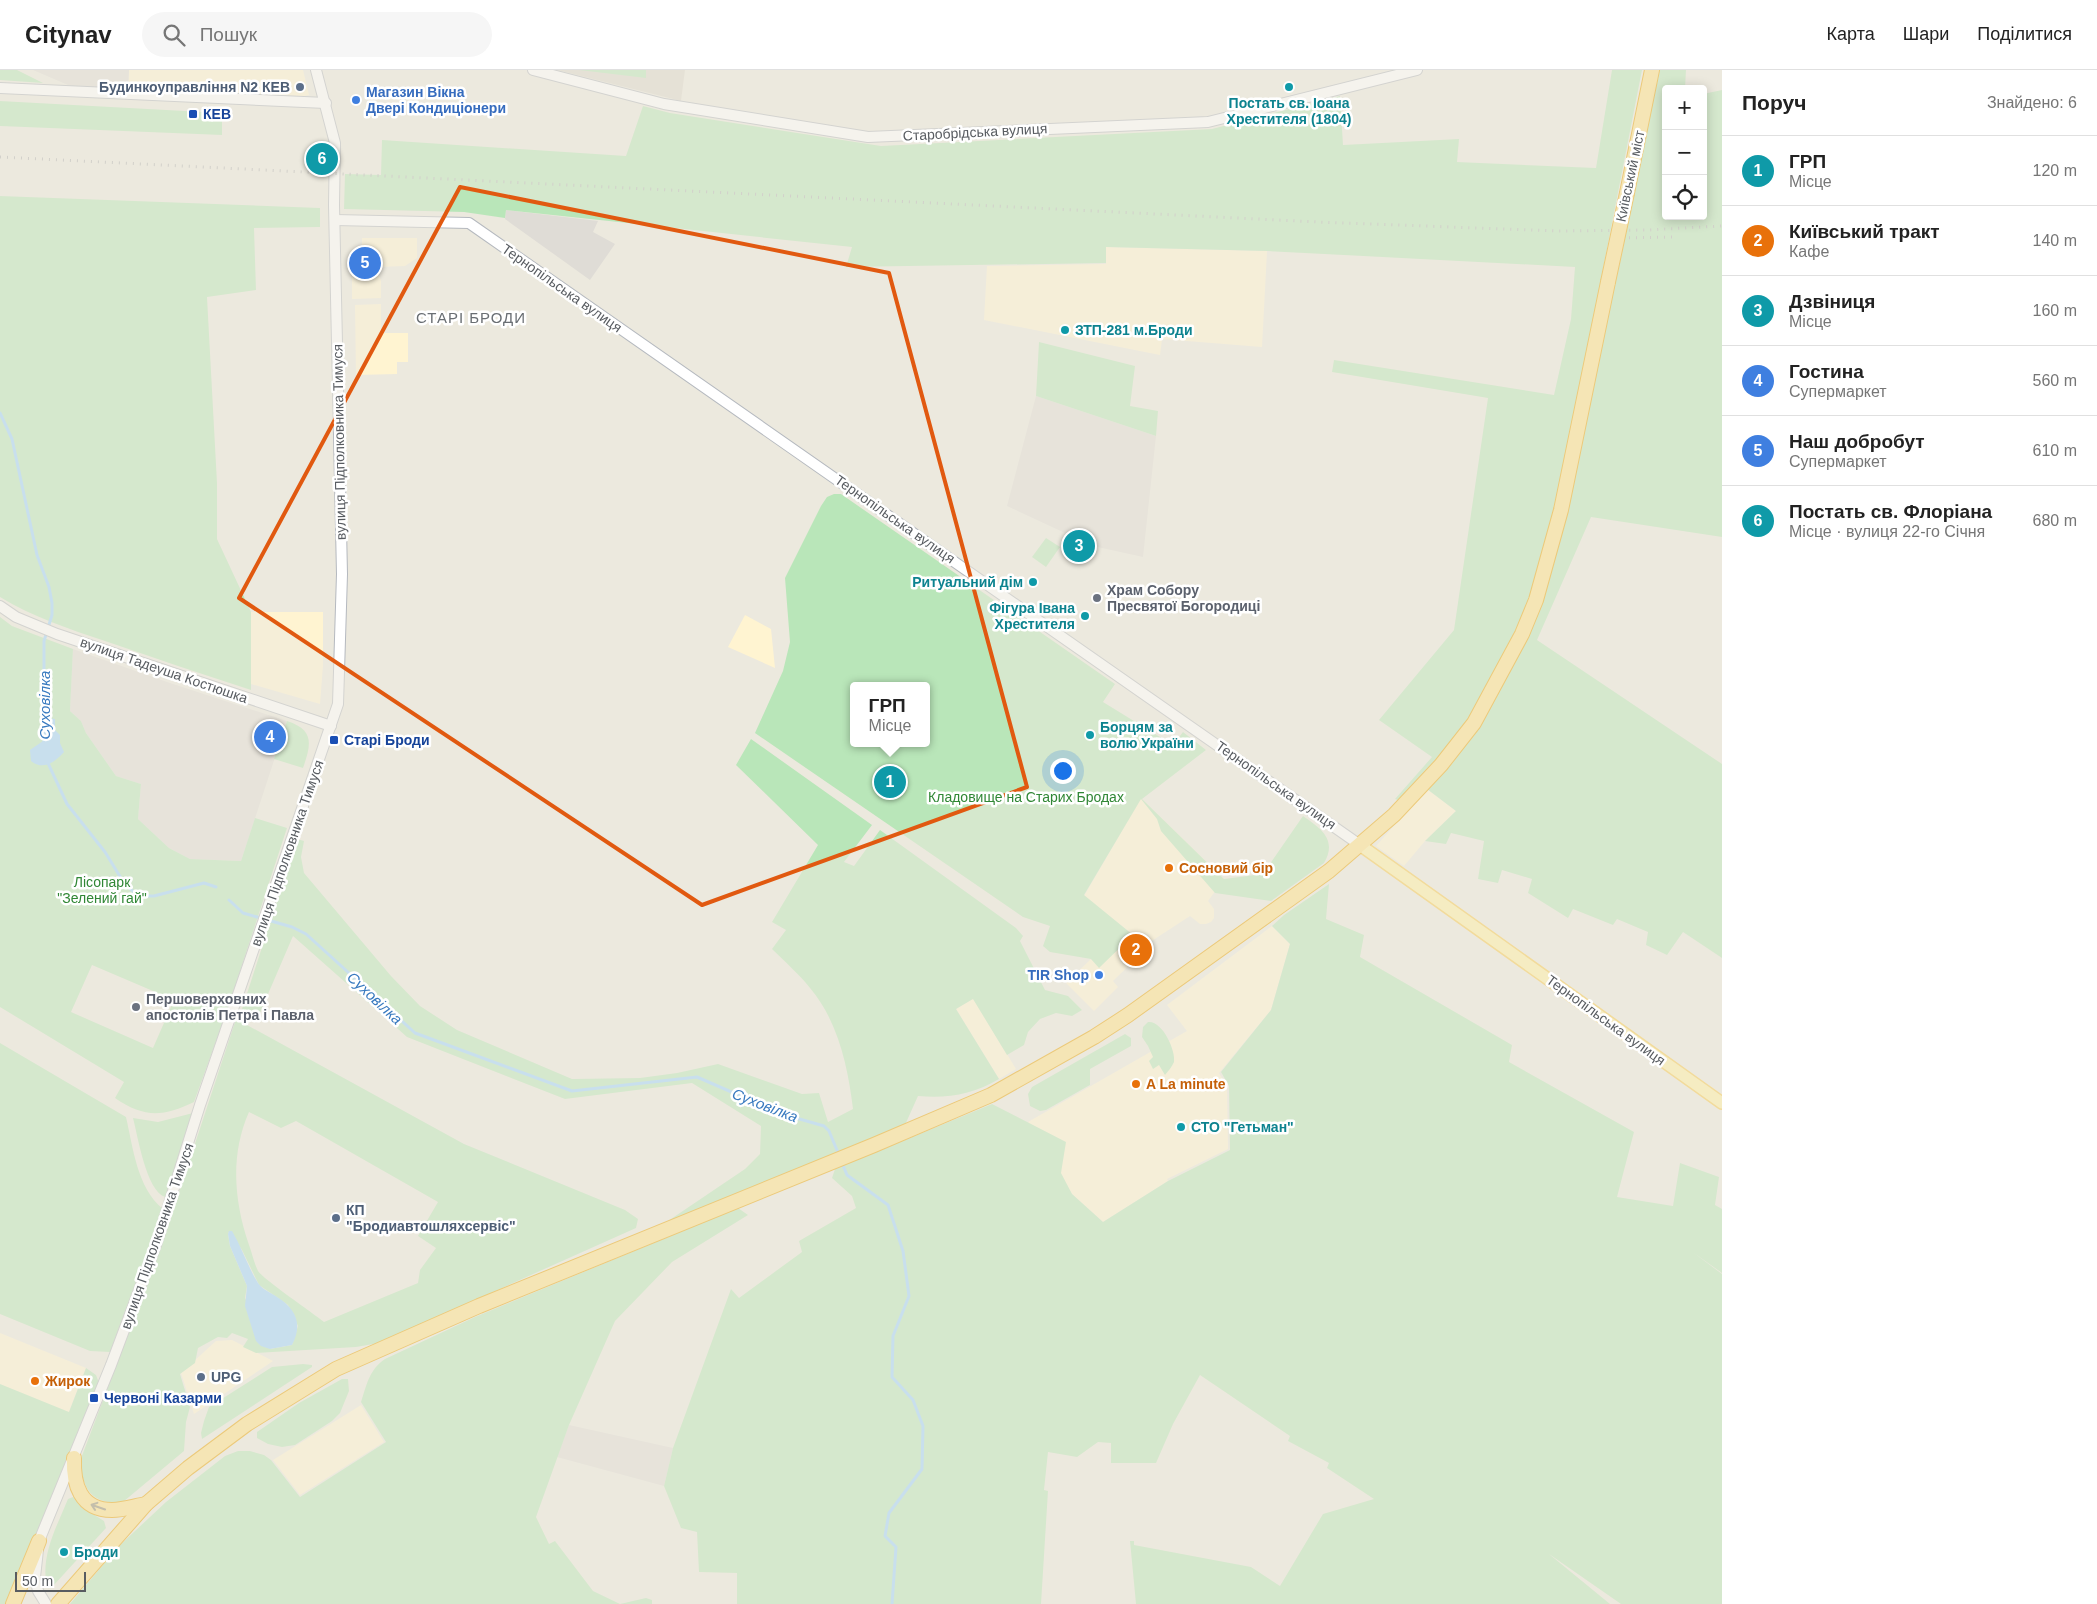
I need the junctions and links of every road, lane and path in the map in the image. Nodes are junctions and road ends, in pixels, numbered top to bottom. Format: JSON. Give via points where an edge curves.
{"nodes":[{"id":1,"x":316,"y":70,"type":"edge"},
{"id":2,"x":533,"y":70,"type":"edge"},
{"id":3,"x":1417,"y":70,"type":"edge"},
{"id":4,"x":1652,"y":70,"type":"edge"},
{"id":5,"x":0,"y":88,"type":"edge"},
{"id":6,"x":326,"y":103,"type":"junction"},
{"id":7,"x":335,"y":220,"type":"junction"},
{"id":8,"x":0,"y":606,"type":"edge"},
{"id":9,"x":331,"y":726,"type":"junction"},
{"id":10,"x":1360,"y":845,"type":"junction"},
{"id":11,"x":1722,"y":1103,"type":"edge"},
{"id":12,"x":74,"y":1458,"type":"junction"},
{"id":13,"x":146,"y":1504,"type":"junction"},
{"id":14,"x":39,"y":1541,"type":"junction"},
{"id":15,"x":13,"y":1604,"type":"edge"},
{"id":16,"x":46,"y":1604,"type":"edge"},
{"id":17,"x":58,"y":1604,"type":"edge"}],
"edges":[{"from":1,"to":6,"type":"main road","name":"вулиця Підполковника Тимуся"},
{"from":2,"to":3,"type":"main road","name":"Старобрідська вулиця","via":[[664,104],[868,137],[1208,122]]},
{"from":4,"to":10,"type":"highway","name":"Київський міст","bridge":true,"via":[[1561,510],[1536,600],[1522,634],[1474,723],[1404,805]]},
{"from":5,"to":6,"type":"main road"},
{"from":6,"to":7,"type":"main road","name":"вулиця Підполковника Тимуся","via":[[335,147]]},
{"from":7,"to":9,"type":"main road","name":"вулиця Підполковника Тимуся","via":[[342,574],[338,704]]},
{"from":7,"to":10,"type":"main road","name":"Тернопільська вулиця","via":[[469,223]]},
{"from":8,"to":9,"type":"main road","name":"вулиця Тадеуша Костюшка","via":[[41,629]]},
{"from":9,"to":12,"type":"main road","name":"вулиця Підполковника Тимуся","via":[[156,1245]]},
{"from":10,"to":11,"type":"main road","name":"Тернопільська вулиця"},
{"from":10,"to":13,"type":"highway","name":"Київський міст","via":[[1329,871],[1134,1011],[991,1095],[479,1306],[336,1369],[291,1395],[212,1449]]},
{"from":13,"to":12,"type":"highway","one_way":true,"via":[[111,1510],[88,1503],[76,1487]]},
{"from":12,"to":14,"type":"main road","name":"вулиця Підполковника Тимуся"},
{"from":13,"to":17,"type":"highway","name":"Київський міст"},
{"from":14,"to":15,"type":"highway"},
{"from":14,"to":16,"type":"main road","name":"вулиця Підполковника Тимуся","via":[[35,1577],[38,1591]]}]}
